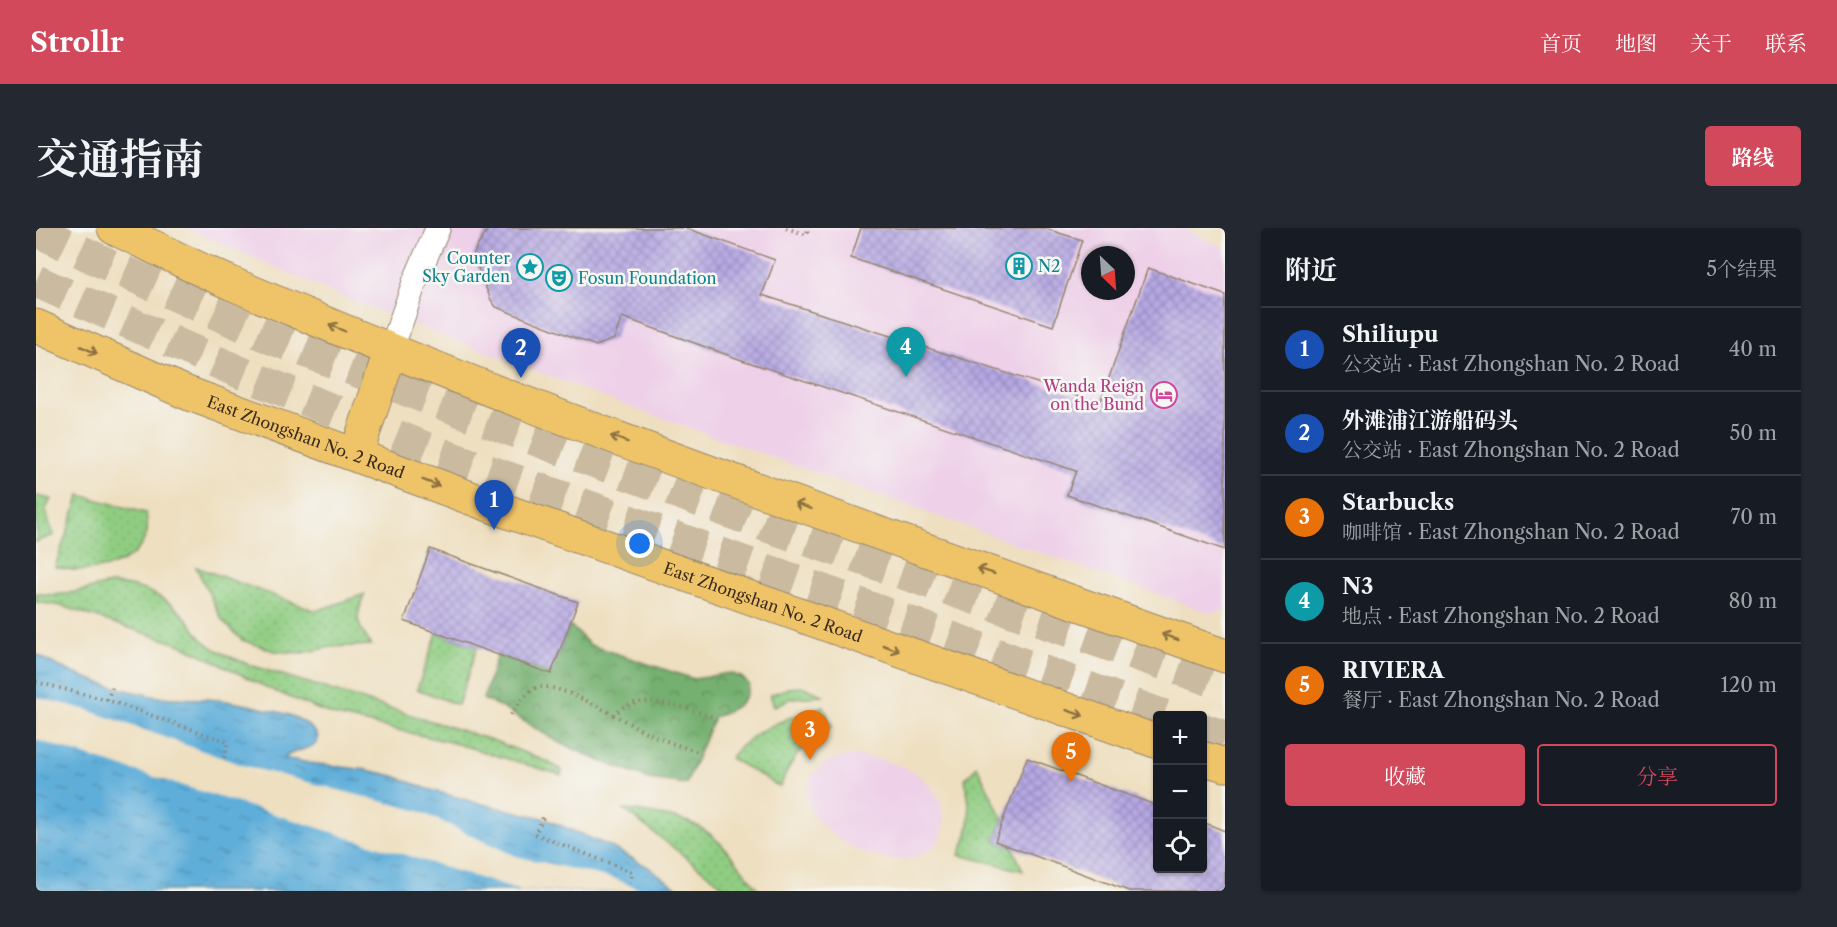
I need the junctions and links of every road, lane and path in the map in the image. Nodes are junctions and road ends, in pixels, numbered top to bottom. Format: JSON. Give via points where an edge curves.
{"nodes":[{"id":1,"x":114,"y":228,"type":"edge"},
{"id":2,"x":438,"y":228,"type":"edge"},
{"id":3,"x":786,"y":228,"type":"edge"},
{"id":4,"x":809,"y":228,"type":"edge"},
{"id":5,"x":36,"y":326,"type":"edge"},
{"id":6,"x":391,"y":350,"type":"junction"},
{"id":7,"x":356,"y":455,"type":"junction"},
{"id":8,"x":1225,"y":656,"type":"edge"},
{"id":9,"x":36,"y":682,"type":"edge"},
{"id":10,"x":113,"y":685,"type":"dead end"},
{"id":11,"x":107,"y":700,"type":"junction"},
{"id":12,"x":511,"y":715,"type":"dead end"},
{"id":13,"x":613,"y":715,"type":"junction"},
{"id":14,"x":714,"y":717,"type":"dead end"},
{"id":15,"x":1153,"y":740,"type":"edge"},
{"id":16,"x":698,"y":752,"type":"dead end"},
{"id":17,"x":225,"y":759,"type":"dead end"},
{"id":18,"x":1207,"y":759,"type":"edge"},
{"id":19,"x":1225,"y":765,"type":"edge"},
{"id":20,"x":543,"y":818,"type":"dead end"},
{"id":21,"x":630,"y":884,"type":"dead end"}],
"edges":[{"from":6,"to":1,"type":"main road","one_way":true,"via":[[231,284]]},
{"from":2,"to":6,"type":"street","via":[[414,281]]},
{"from":3,"to":4,"type":"path","via":[[806,236]]},
{"from":5,"to":7,"type":"main road","name":"East Zhongshan No. 2 Road","one_way":true,"via":[[187,393]]},
{"from":6,"to":7,"type":"main road"},
{"from":8,"to":6,"type":"main road","one_way":true,"via":[[690,466]]},
{"from":7,"to":15,"type":"main road","name":"East Zhongshan No. 2 Road","one_way":true},
{"from":9,"to":11,"type":"path"},
{"from":10,"to":11,"type":"path"},
{"from":11,"to":17,"type":"path","via":[[228,742]]},
{"from":12,"to":13,"type":"path","via":[[536,688],[552,687]]},
{"from":13,"to":14,"type":"path","via":[[631,704],[651,702]]},
{"from":13,"to":16,"type":"path"},
{"from":18,"to":19,"type":"main road"},
{"from":20,"to":21,"type":"path","via":[[535,834],[632,872]]}]}
